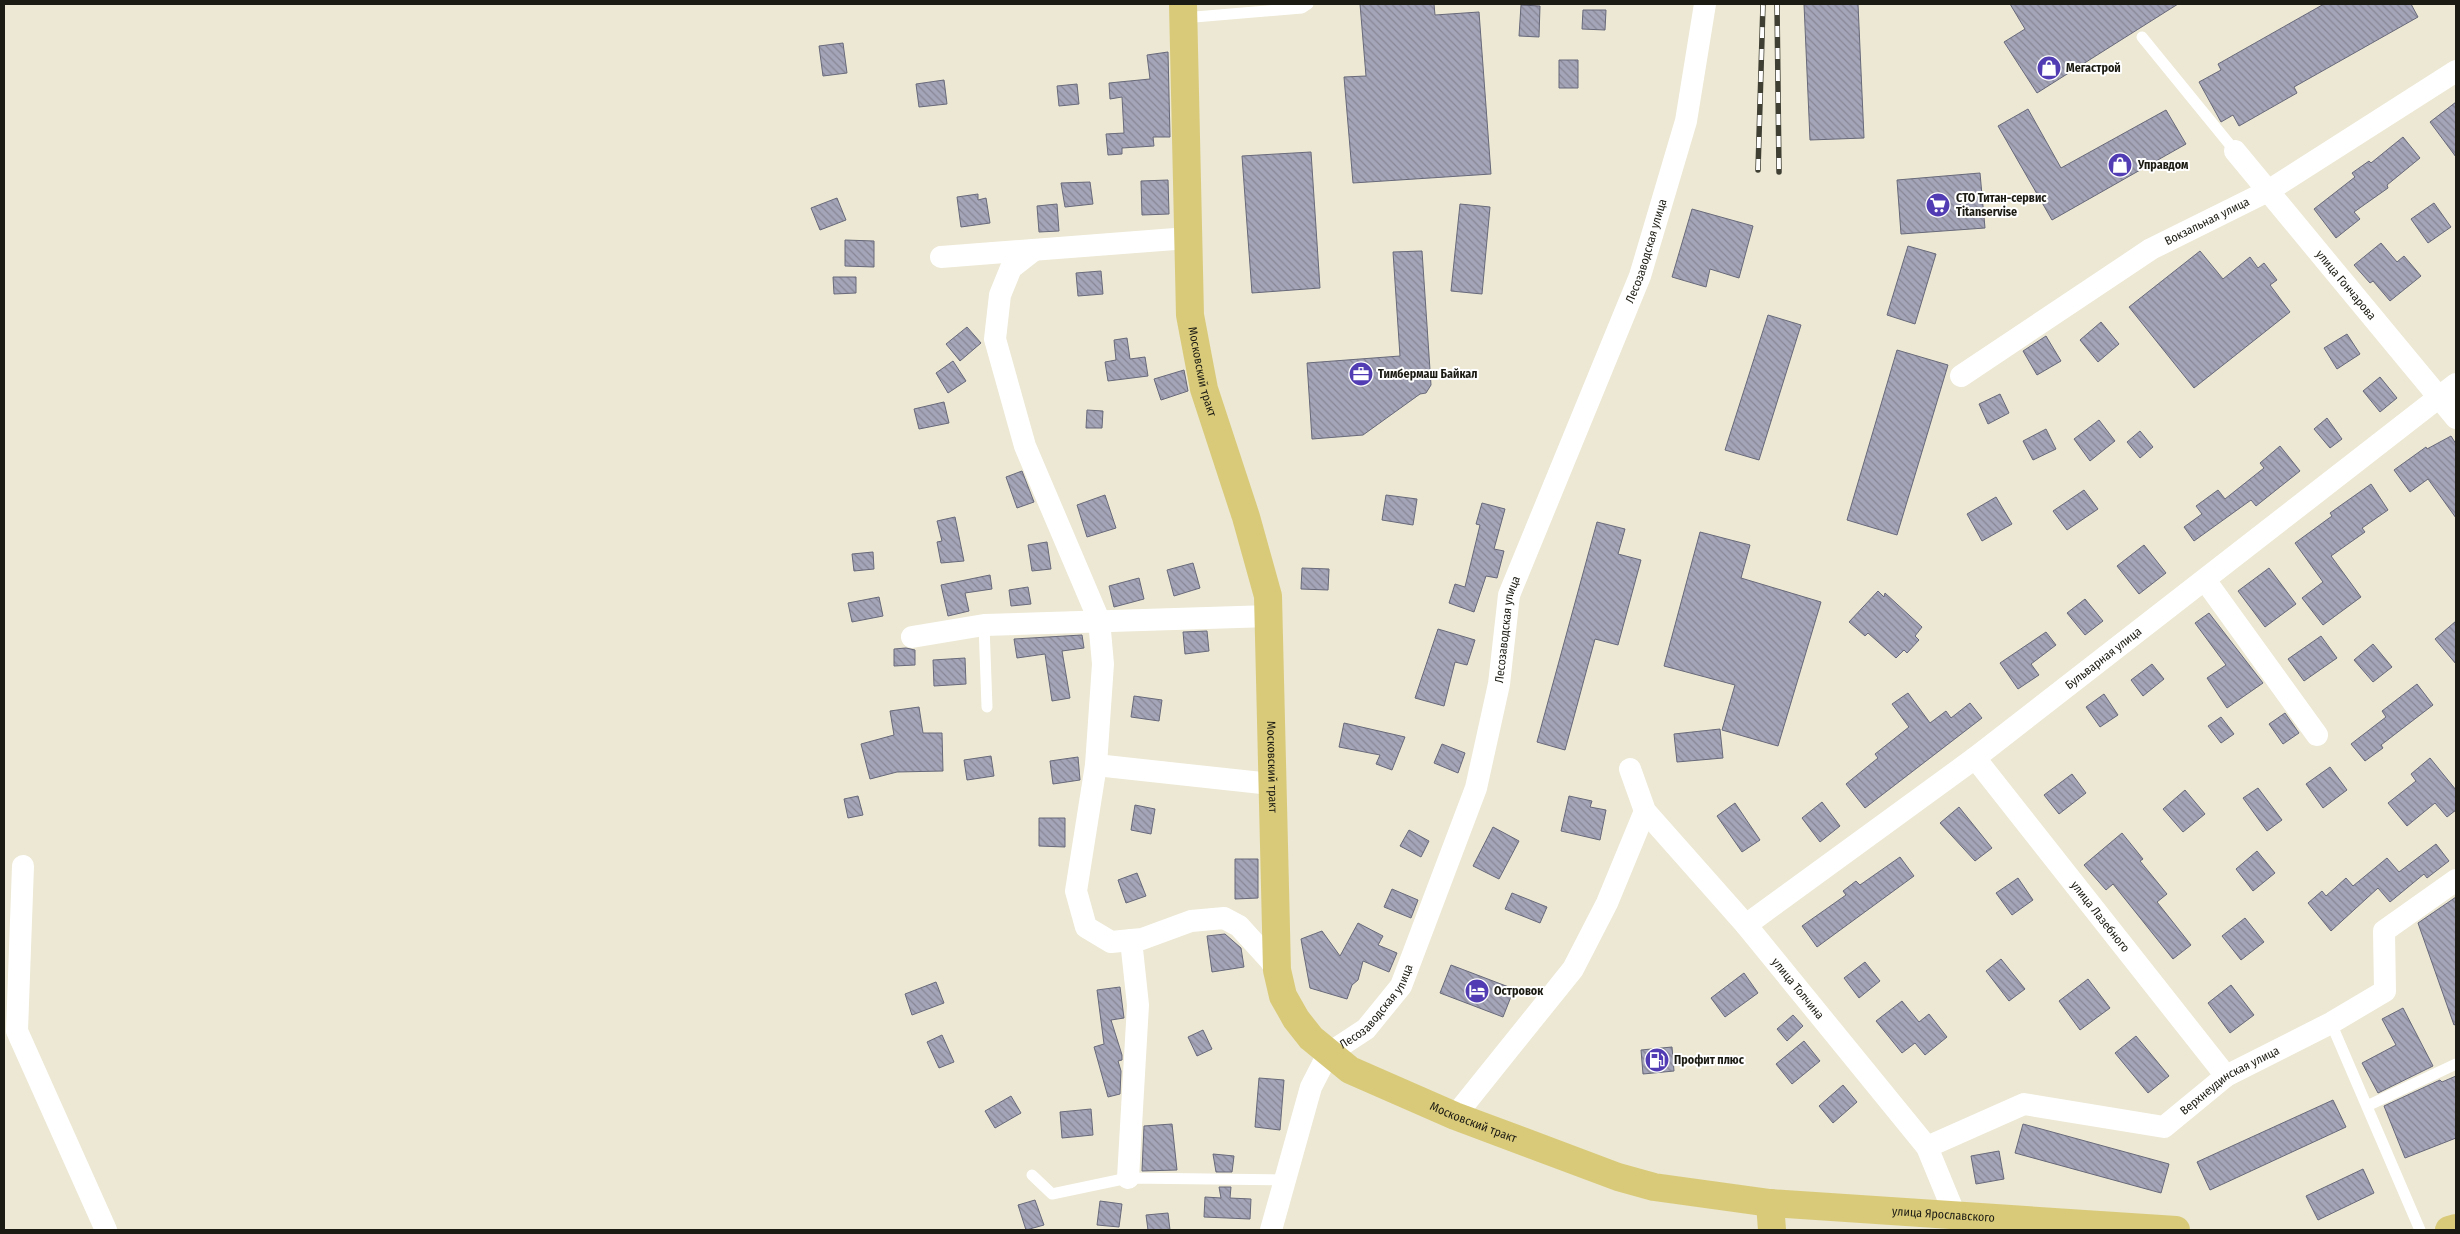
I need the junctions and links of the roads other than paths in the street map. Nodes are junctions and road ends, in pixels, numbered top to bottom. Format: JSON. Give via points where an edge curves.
{"nodes":[{"id":1,"x":1308,"y":4,"type":"edge"},
{"id":2,"x":1705,"y":4,"type":"edge"},
{"id":3,"x":1183,"y":11,"type":"edge"},
{"id":4,"x":2142,"y":38,"type":"dead end"},
{"id":5,"x":2456,"y":71,"type":"edge"},
{"id":6,"x":2235,"y":151,"type":"joint"},
{"id":7,"x":2268,"y":191,"type":"junction"},
{"id":8,"x":1188,"y":238,"type":"junction"},
{"id":9,"x":1034,"y":250,"type":"junction"},
{"id":10,"x":941,"y":257,"type":"dead end"},
{"id":11,"x":1961,"y":376,"type":"dead end"},
{"id":12,"x":2456,"y":384,"type":"edge"},
{"id":13,"x":2439,"y":397,"type":"junction"},
{"id":14,"x":2456,"y":418,"type":"edge"},
{"id":15,"x":2205,"y":580,"type":"junction"},
{"id":16,"x":1270,"y":616,"type":"junction"},
{"id":17,"x":1099,"y":620,"type":"junction"},
{"id":18,"x":984,"y":625,"type":"junction"},
{"id":19,"x":912,"y":637,"type":"dead end"},
{"id":20,"x":987,"y":707,"type":"dead end"},
{"id":21,"x":2317,"y":735,"type":"dead end"},
{"id":22,"x":1975,"y":758,"type":"junction"},
{"id":23,"x":1096,"y":765,"type":"junction"},
{"id":24,"x":1630,"y":769,"type":"dead end"},
{"id":25,"x":1271,"y":784,"type":"junction"},
{"id":26,"x":1645,"y":811,"type":"junction"},
{"id":27,"x":23,"y":866,"type":"dead end"},
{"id":28,"x":2456,"y":880,"type":"edge"},
{"id":29,"x":1746,"y":925,"type":"junction"},
{"id":30,"x":1132,"y":940,"type":"junction"},
{"id":31,"x":1277,"y":970,"type":"junction"},
{"id":32,"x":2331,"y":1023,"type":"junction"},
{"id":33,"x":1328,"y":1054,"type":"junction"},
{"id":34,"x":2456,"y":1064,"type":"edge"},
{"id":35,"x":2226,"y":1076,"type":"junction"},
{"id":36,"x":2366,"y":1106,"type":"junction"},
{"id":37,"x":1455,"y":1116,"type":"junction"},
{"id":38,"x":1927,"y":1147,"type":"junction"},
{"id":39,"x":1032,"y":1175,"type":"dead end"},
{"id":40,"x":1128,"y":1178,"type":"junction"},
{"id":41,"x":1285,"y":1180,"type":"junction"},
{"id":42,"x":1770,"y":1203,"type":"junction"},
{"id":43,"x":1955,"y":1215,"type":"junction"},
{"id":44,"x":2456,"y":1228,"type":"edge"},
{"id":45,"x":106,"y":1230,"type":"edge"},
{"id":46,"x":1271,"y":1230,"type":"edge"},
{"id":47,"x":1772,"y":1230,"type":"edge"},
{"id":48,"x":2176,"y":1230,"type":"edge"},
{"id":49,"x":2420,"y":1230,"type":"edge"},
{"id":50,"x":2449,"y":1230,"type":"edge"}],
"edges":[{"from":1,"to":3,"type":"lane","via":[[1302,8]]},
{"from":2,"to":33,"type":"street","name":"Лесозаводская улица","via":[[1686,121],[1640,276],[1509,595],[1499,684],[1476,788],[1401,986],[1366,1029]]},
{"from":3,"to":8,"type":"main road","name":"Московский тракт"},
{"from":4,"to":6,"type":"lane"},
{"from":5,"to":7,"type":"street","name":"Вокзальная улица"},
{"from":6,"to":7,"type":"street","name":"улица Гончарова"},
{"from":7,"to":11,"type":"street","name":"Вокзальная улица","via":[[2151,249]]},
{"from":7,"to":13,"type":"street","name":"улица Гончарова"},
{"from":8,"to":9,"type":"street"},
{"from":8,"to":16,"type":"main road","name":"Московский тракт","via":[[1190,315],[1204,389],[1246,517],[1268,596]]},
{"from":9,"to":10,"type":"street"},
{"from":9,"to":17,"type":"street","via":[[1012,268],[1000,296],[995,339],[1025,446]]},
{"from":12,"to":13,"type":"street","name":"Бульварная улица"},
{"from":13,"to":14,"type":"street","name":"улица Гончарова"},
{"from":13,"to":15,"type":"street","name":"Бульварная улица"},
{"from":15,"to":21,"type":"street"},
{"from":15,"to":22,"type":"street","name":"Бульварная улица"},
{"from":16,"to":17,"type":"street"},
{"from":16,"to":25,"type":"main road","name":"Московский тракт"},
{"from":17,"to":18,"type":"street"},
{"from":17,"to":23,"type":"street","via":[[1103,664]]},
{"from":18,"to":19,"type":"street"},
{"from":18,"to":20,"type":"lane"},
{"from":22,"to":29,"type":"street","name":"Бульварная улица"},
{"from":22,"to":35,"type":"street","name":"улица Лазебного"},
{"from":23,"to":25,"type":"street"},
{"from":23,"to":30,"type":"street","via":[[1076,891],[1086,927],[1111,942]]},
{"from":24,"to":26,"type":"street","name":"улица Толчина"},
{"from":25,"to":31,"type":"main road","name":"Московский тракт"},
{"from":26,"to":29,"type":"street","name":"улица Толчина"},
{"from":26,"to":37,"type":"street","via":[[1607,903],[1573,969]]},
{"from":27,"to":45,"type":"street","via":[[17,1032]]},
{"from":28,"to":32,"type":"street","name":"Верхнеудинская улица","via":[[2384,932],[2385,991]]},
{"from":29,"to":38,"type":"street","name":"улица Толчина"},
{"from":30,"to":31,"type":"street","via":[[1191,921],[1224,918],[1239,926]]},
{"from":30,"to":40,"type":"street","via":[[1138,1005]]},
{"from":31,"to":33,"type":"main road","name":"Московский тракт","via":[[1283,996],[1296,1019]]},
{"from":32,"to":35,"type":"street","name":"Верхнеудинская улица"},
{"from":32,"to":36,"type":"lane"},
{"from":33,"to":37,"type":"main road","name":"Московский тракт","via":[[1350,1070]]},
{"from":33,"to":41,"type":"street","name":"Лесозаводская улица","via":[[1311,1086]]},
{"from":34,"to":36,"type":"lane"},
{"from":35,"to":38,"type":"street","name":"Верхнеудинская улица","via":[[2164,1127],[2024,1104]]},
{"from":36,"to":49,"type":"lane"},
{"from":37,"to":42,"type":"main road","name":"Московский тракт","via":[[1618,1177],[1654,1187]]},
{"from":38,"to":43,"type":"street","name":"улица Толчина"},
{"from":39,"to":40,"type":"lane","via":[[1052,1194]]},
{"from":40,"to":41,"type":"lane"},
{"from":41,"to":46,"type":"street","name":"Лесозаводская улица"},
{"from":42,"to":43,"type":"main road","name":"улица Ярославского"},
{"from":42,"to":47,"type":"main road"},
{"from":43,"to":48,"type":"main road","name":"улица Ярославского"},
{"from":44,"to":50,"type":"main road"}]}
